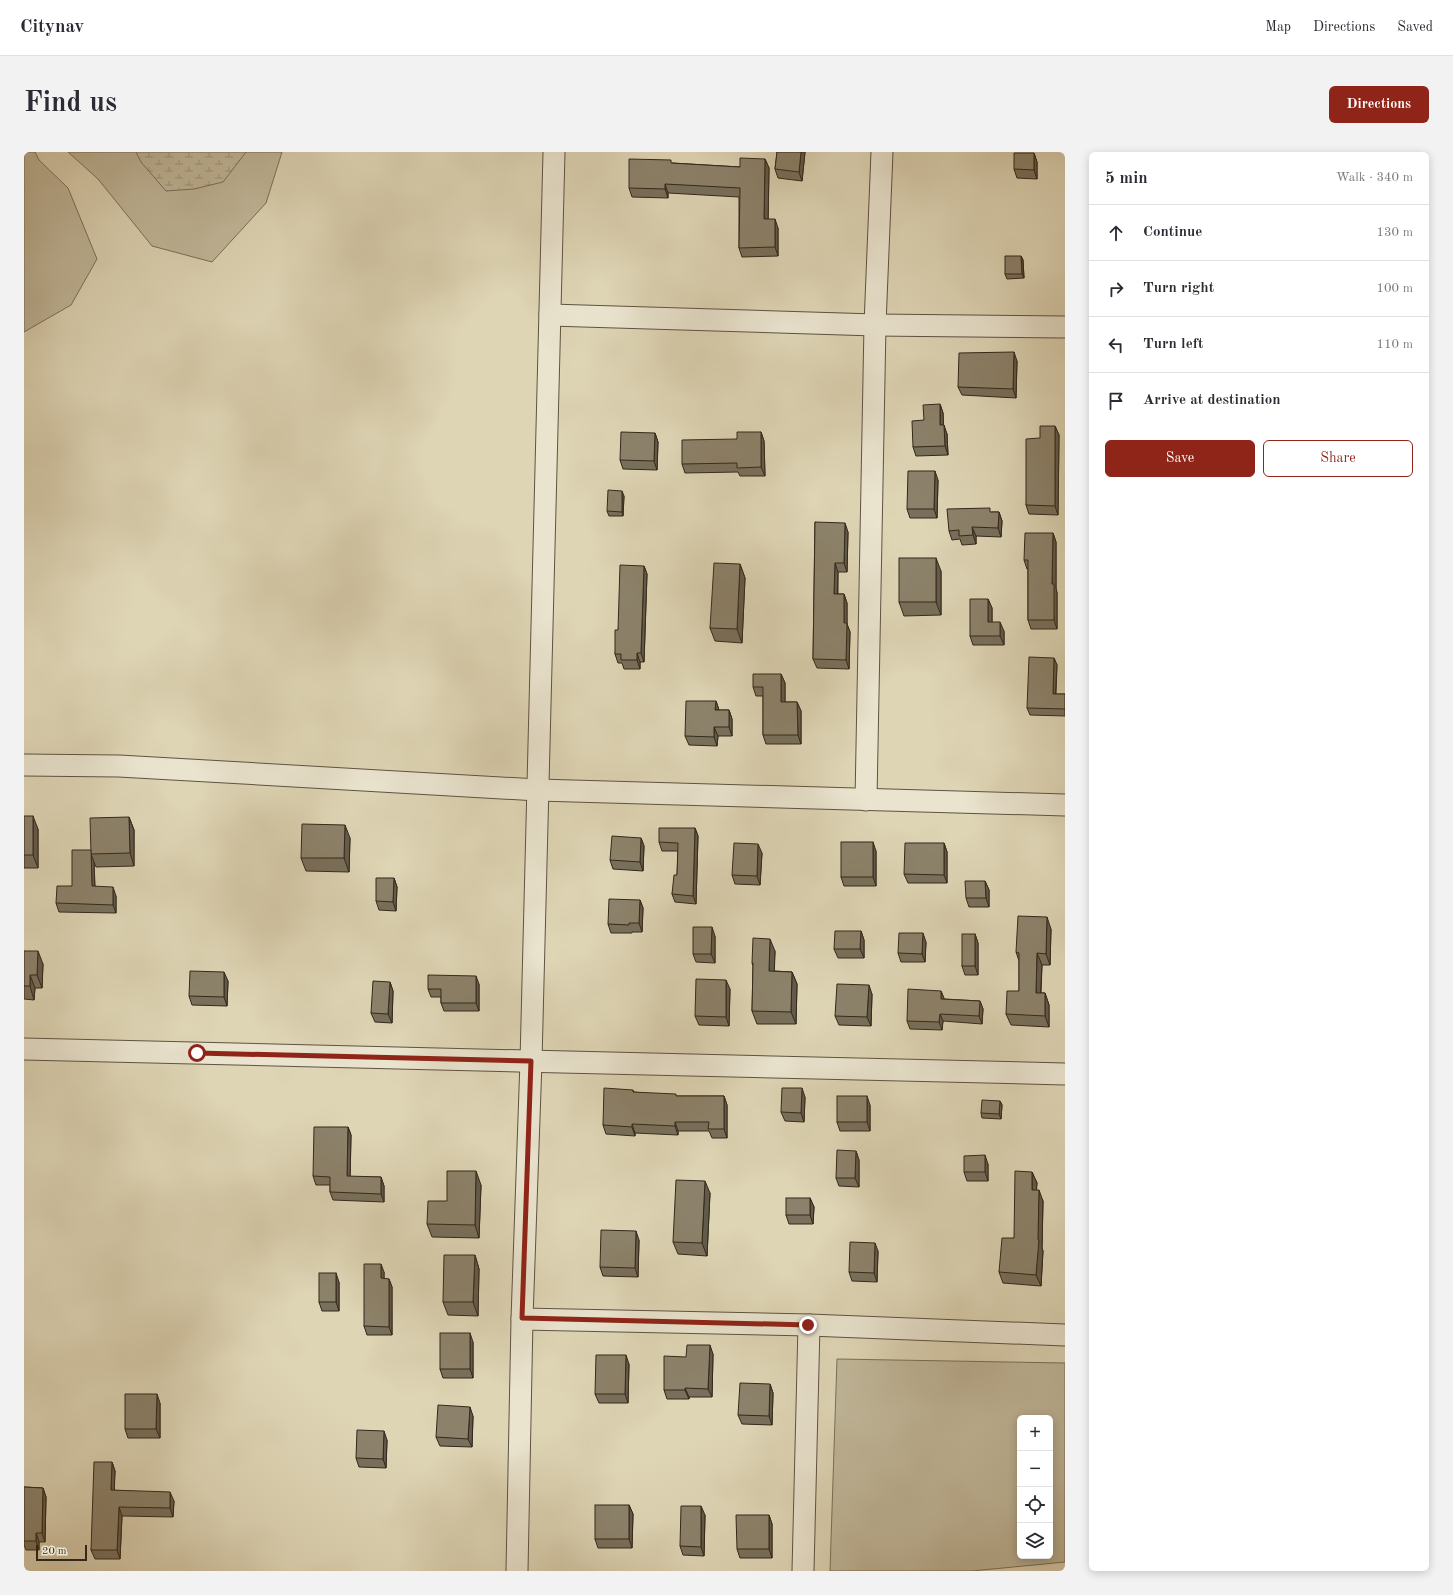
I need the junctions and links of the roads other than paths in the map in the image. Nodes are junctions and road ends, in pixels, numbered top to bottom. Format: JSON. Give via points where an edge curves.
{"nodes":[{"id":1,"x":554,"y":152,"type":"edge"},
{"id":2,"x":882,"y":152,"type":"edge"},
{"id":3,"x":550,"y":315,"type":"junction"},
{"id":4,"x":875,"y":325,"type":"junction"},
{"id":5,"x":1065,"y":327,"type":"edge"},
{"id":6,"x":24,"y":765,"type":"edge"},
{"id":7,"x":538,"y":790,"type":"junction"},
{"id":8,"x":866,"y":800,"type":"junction"},
{"id":9,"x":1065,"y":805,"type":"edge"},
{"id":10,"x":24,"y":1049,"type":"edge"},
{"id":11,"x":531,"y":1061,"type":"junction"},
{"id":12,"x":1065,"y":1074,"type":"edge"},
{"id":13,"x":522,"y":1318,"type":"junction"},
{"id":14,"x":808,"y":1325,"type":"junction"},
{"id":15,"x":1065,"y":1335,"type":"edge"},
{"id":16,"x":517,"y":1571,"type":"edge"},
{"id":17,"x":803,"y":1571,"type":"edge"}],
"edges":[{"from":1,"to":3,"type":"street"},
{"from":2,"to":4,"type":"street"},
{"from":3,"to":4,"type":"street"},
{"from":3,"to":7,"type":"street"},
{"from":4,"to":5,"type":"street"},
{"from":4,"to":8,"type":"street"},
{"from":6,"to":7,"type":"street","via":[[119,766]]},
{"from":7,"to":8,"type":"street"},
{"from":7,"to":11,"type":"street"},
{"from":8,"to":9,"type":"street"},
{"from":10,"to":11,"type":"street"},
{"from":11,"to":12,"type":"street"},
{"from":11,"to":13,"type":"street"},
{"from":13,"to":14,"type":"street"},
{"from":13,"to":16,"type":"street"},
{"from":14,"to":15,"type":"street"},
{"from":14,"to":17,"type":"street"}]}
